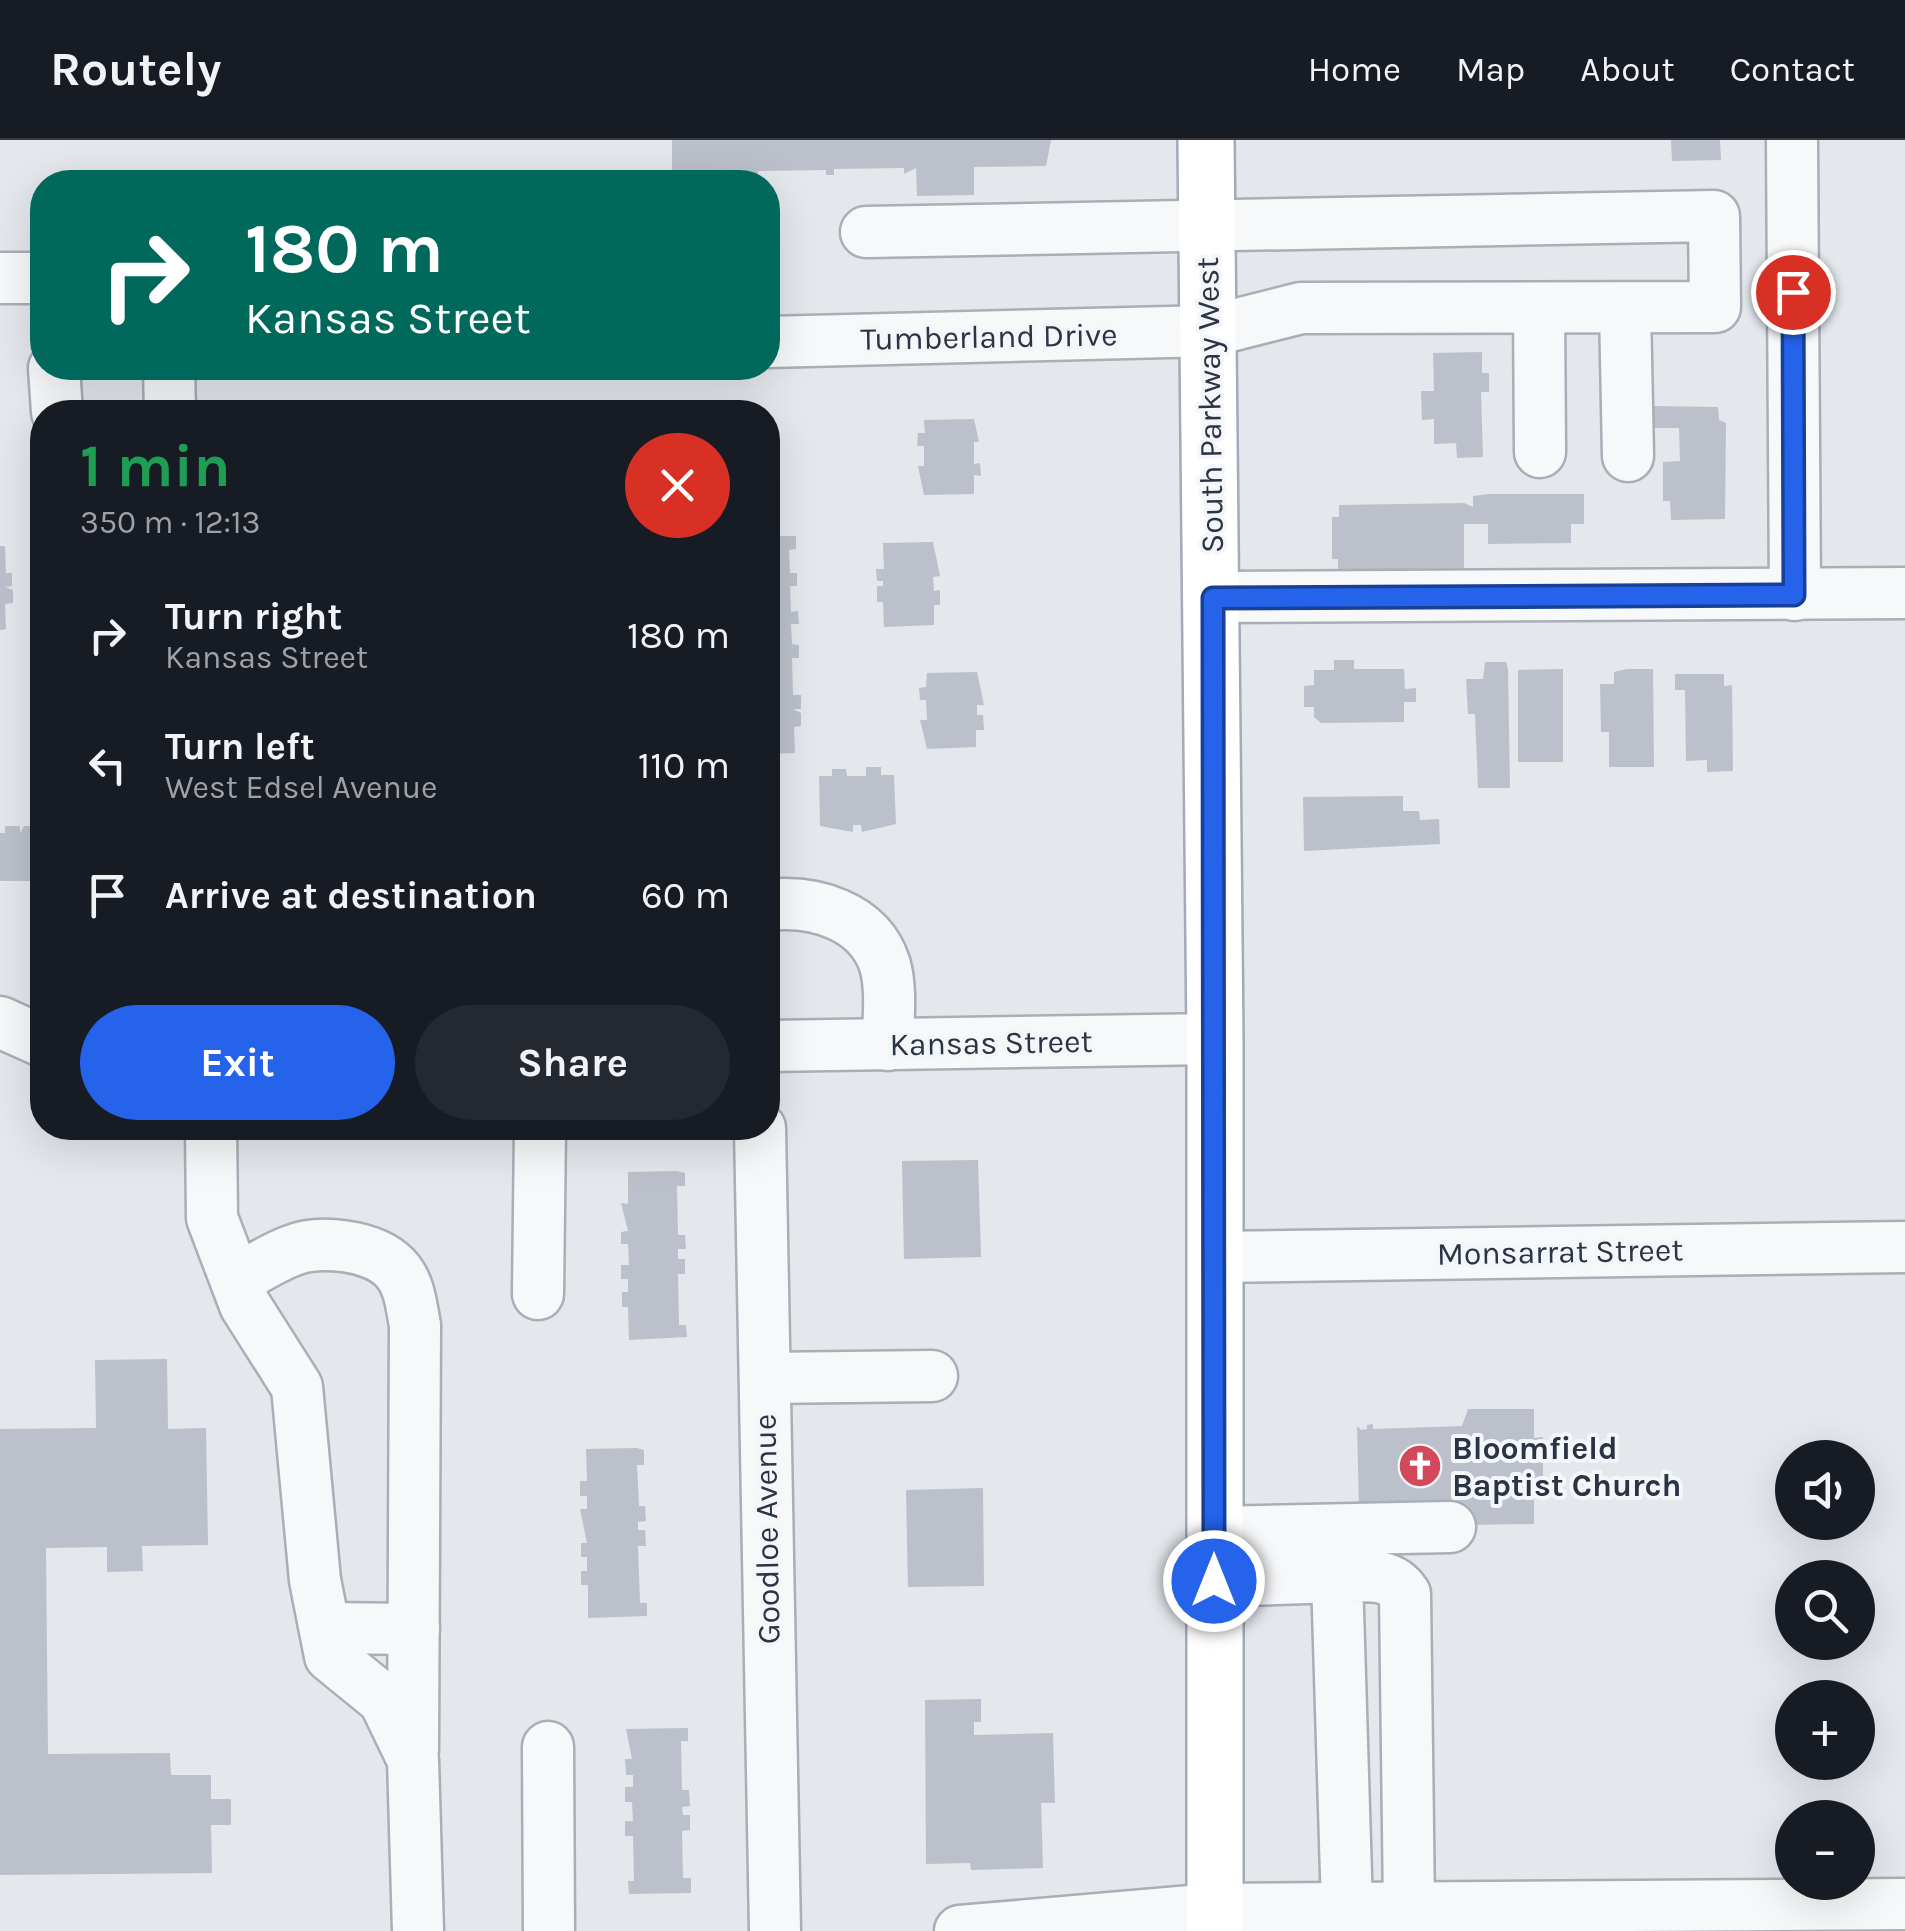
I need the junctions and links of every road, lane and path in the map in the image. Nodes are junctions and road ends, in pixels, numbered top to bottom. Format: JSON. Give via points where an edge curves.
{"nodes":[{"id":1,"x":1206,"y":140,"type":"edge"},
{"id":2,"x":1792,"y":140,"type":"edge"},
{"id":3,"x":1208,"y":224,"type":"junction"},
{"id":4,"x":866,"y":232,"type":"dead end"},
{"id":5,"x":0,"y":278,"type":"edge"},
{"id":6,"x":30,"y":278,"type":"edge"},
{"id":7,"x":1539,"y":308,"type":"junction"},
{"id":8,"x":1624,"y":308,"type":"junction"},
{"id":9,"x":1210,"y":331,"type":"junction"},
{"id":10,"x":780,"y":342,"type":"edge"},
{"id":11,"x":1540,"y":452,"type":"dead end"},
{"id":12,"x":1628,"y":456,"type":"dead end"},
{"id":13,"x":1905,"y":592,"type":"edge"},
{"id":14,"x":1794,"y":595,"type":"junction"},
{"id":15,"x":1213,"y":598,"type":"junction"},
{"id":16,"x":780,"y":905,"type":"edge"},
{"id":17,"x":0,"y":1022,"type":"edge"},
{"id":18,"x":30,"y":1036,"type":"edge"},
{"id":19,"x":1215,"y":1040,"type":"junction"},
{"id":20,"x":888,"y":1045,"type":"junction"},
{"id":21,"x":780,"y":1046,"type":"edge"},
{"id":22,"x":212,"y":1140,"type":"edge"},
{"id":23,"x":540,"y":1140,"type":"edge"},
{"id":24,"x":760,"y":1140,"type":"edge"},
{"id":25,"x":1905,"y":1248,"type":"edge"},
{"id":26,"x":1214,"y":1256,"type":"junction"},
{"id":27,"x":236,"y":1280,"type":"junction"},
{"id":28,"x":538,"y":1294,"type":"dead end"},
{"id":29,"x":932,"y":1376,"type":"dead end"},
{"id":30,"x":764,"y":1378,"type":"junction"},
{"id":31,"x":1450,"y":1527,"type":"dead end"},
{"id":32,"x":1214,"y":1556,"type":"junction"},
{"id":33,"x":1336,"y":1578,"type":"junction"},
{"id":34,"x":325,"y":1628,"type":"junction"},
{"id":35,"x":414,"y":1629,"type":"junction"},
{"id":36,"x":548,"y":1747,"type":"dead end"},
{"id":37,"x":413,"y":1760,"type":"junction"},
{"id":38,"x":1905,"y":1904,"type":"edge"},
{"id":39,"x":1347,"y":1908,"type":"junction"},
{"id":40,"x":1409,"y":1908,"type":"junction"},
{"id":41,"x":1214,"y":1920,"type":"edge"},
{"id":42,"x":1080,"y":1926,"type":"edge"},
{"id":43,"x":418,"y":1931,"type":"edge"},
{"id":44,"x":550,"y":1931,"type":"edge"},
{"id":45,"x":775,"y":1931,"type":"edge"},
{"id":46,"x":960,"y":1931,"type":"edge"}],
"edges":[{"from":1,"to":3,"type":"main road","name":"South Parkway West"},
{"from":2,"to":14,"type":"street"},
{"from":3,"to":4,"type":"street"},
{"from":3,"to":8,"type":"street","name":"Tumberland Drive","via":[[1714,216],[1714,308]]},
{"from":3,"to":9,"type":"main road","name":"South Parkway West"},
{"from":5,"to":6,"type":"street"},
{"from":7,"to":8,"type":"street","name":"Tumberland Drive"},
{"from":7,"to":9,"type":"street","name":"Tumberland Drive","via":[[1300,308]]},
{"from":7,"to":11,"type":"street"},
{"from":8,"to":12,"type":"street"},
{"from":9,"to":10,"type":"street","name":"Tumberland Drive"},
{"from":9,"to":15,"type":"main road","name":"South Parkway West"},
{"from":13,"to":14,"type":"street"},
{"from":14,"to":15,"type":"street"},
{"from":15,"to":19,"type":"main road","name":"South Parkway West"},
{"from":16,"to":20,"type":"street","via":[[820,905],[872,941],[888,980]]},
{"from":17,"to":18,"type":"street"},
{"from":19,"to":20,"type":"street","name":"Kansas Street"},
{"from":19,"to":26,"type":"main road","name":"South Parkway West"},
{"from":20,"to":21,"type":"street","name":"Kansas Street"},
{"from":22,"to":27,"type":"street","via":[[212,1218]]},
{"from":23,"to":28,"type":"street"},
{"from":24,"to":30,"type":"street","name":"Goodloe Avenue"},
{"from":25,"to":26,"type":"street","name":"Monsarrat Street"},
{"from":26,"to":32,"type":"main road","name":"South Parkway West"},
{"from":27,"to":34,"type":"street","via":[[298,1387]]},
{"from":27,"to":35,"type":"street","via":[[294,1249],[332,1246],[367,1250],[393,1266],[409,1290],[415,1325]]},
{"from":29,"to":30,"type":"street"},
{"from":30,"to":45,"type":"street","name":"Goodloe Avenue"},
{"from":31,"to":32,"type":"street"},
{"from":32,"to":33,"type":"street"},
{"from":32,"to":41,"type":"main road","name":"South Parkway West"},
{"from":33,"to":39,"type":"street"},
{"from":33,"to":40,"type":"street","via":[[1379,1576],[1396,1581],[1405,1594]]},
{"from":34,"to":35,"type":"street"},
{"from":34,"to":37,"type":"street","via":[[330,1656],[384,1700]]},
{"from":35,"to":37,"type":"street"},
{"from":36,"to":44,"type":"street"},
{"from":37,"to":43,"type":"street"},
{"from":38,"to":40,"type":"street"},
{"from":39,"to":40,"type":"street"},
{"from":39,"to":41,"type":"street"},
{"from":41,"to":42,"type":"street"},
{"from":42,"to":46,"type":"street"}]}
